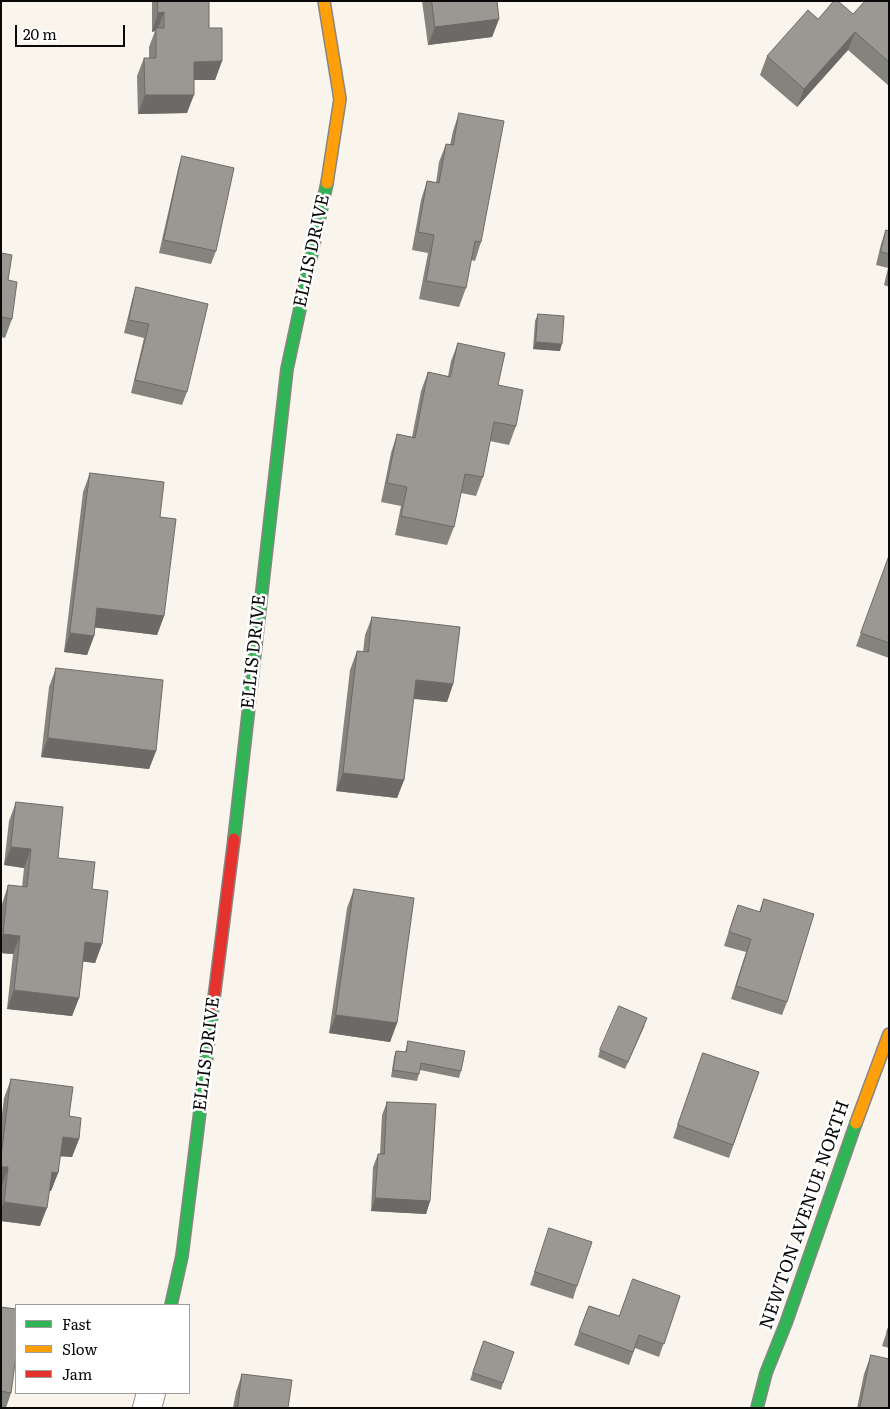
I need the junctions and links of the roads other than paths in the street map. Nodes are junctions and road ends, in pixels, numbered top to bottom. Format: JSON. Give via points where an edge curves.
{"nodes":[{"id":1,"x":324,"y":1,"type":"edge"},
{"id":2,"x":889,"y":1034,"type":"edge"},
{"id":3,"x":170,"y":1304,"type":"edge"},
{"id":4,"x":150,"y":1394,"type":"edge"},
{"id":5,"x":147,"y":1408,"type":"edge"},
{"id":6,"x":757,"y":1408,"type":"edge"}],
"edges":[{"from":1,"to":3,"type":"street","name":"ELLIS DRIVE","via":[[340,99],[327,185],[287,370],[231,865],[182,1256]]},
{"from":2,"to":6,"type":"street","name":"NEWTON AVENUE NORTH","via":[[766,1373]]},
{"from":4,"to":5,"type":"street"}]}
